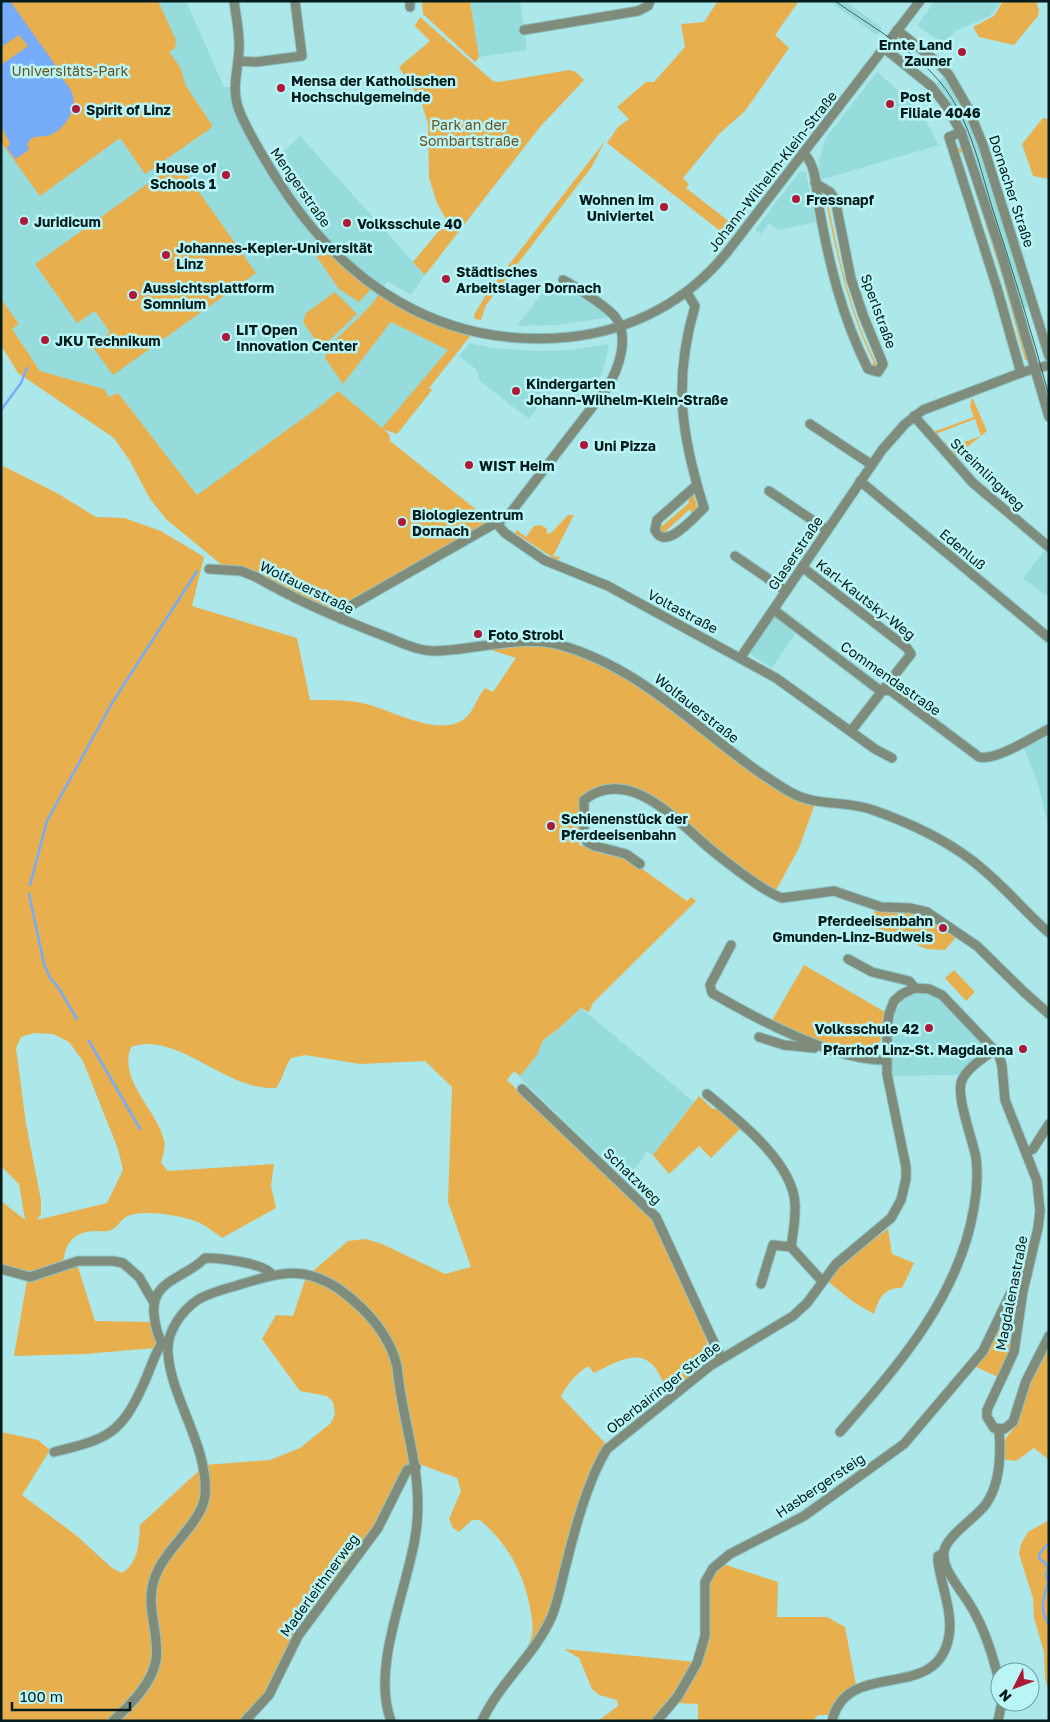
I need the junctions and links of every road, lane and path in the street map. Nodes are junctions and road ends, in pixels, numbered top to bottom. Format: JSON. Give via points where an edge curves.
{"nodes":[{"id":1,"x":234,"y":1,"type":"edge"},
{"id":2,"x":295,"y":1,"type":"edge"},
{"id":3,"x":650,"y":1,"type":"edge"},
{"id":4,"x":920,"y":1,"type":"edge"},
{"id":5,"x":524,"y":30,"type":"dead end"},
{"id":6,"x":897,"y":30,"type":"junction"},
{"id":7,"x":884,"y":48,"type":"junction"},
{"id":8,"x":238,"y":60,"type":"junction"},
{"id":9,"x":961,"y":132,"type":"junction"},
{"id":10,"x":803,"y":153,"type":"junction"},
{"id":11,"x":815,"y":183,"type":"junction"},
{"id":12,"x":563,"y":280,"type":"dead end"},
{"id":13,"x":687,"y":293,"type":"junction"},
{"id":14,"x":620,"y":327,"type":"junction"},
{"id":15,"x":477,"y":332,"type":"joint"},
{"id":16,"x":1049,"y":356,"type":"edge"},
{"id":17,"x":1049,"y":365,"type":"edge"},
{"id":18,"x":1034,"y":369,"type":"junction"},
{"id":19,"x":1020,"y":373,"type":"junction"},
{"id":20,"x":914,"y":416,"type":"junction"},
{"id":21,"x":1049,"y":417,"type":"edge"},
{"id":22,"x":810,"y":424,"type":"dead end"},
{"id":23,"x":872,"y":465,"type":"junction"},
{"id":24,"x":860,"y":481,"type":"junction"},
{"id":25,"x":696,"y":485,"type":"junction"},
{"id":26,"x":769,"y":490,"type":"dead end"},
{"id":27,"x":497,"y":524,"type":"junction"},
{"id":28,"x":827,"y":530,"type":"junction"},
{"id":29,"x":1049,"y":547,"type":"edge"},
{"id":30,"x":735,"y":556,"type":"dead end"},
{"id":31,"x":802,"y":567,"type":"junction"},
{"id":32,"x":209,"y":569,"type":"dead end"},
{"id":33,"x":786,"y":591,"type":"junction"},
{"id":34,"x":774,"y":610,"type":"junction"},
{"id":35,"x":341,"y":619,"type":"junction"},
{"id":36,"x":1049,"y":638,"type":"edge"},
{"id":37,"x":741,"y":658,"type":"junction"},
{"id":38,"x":884,"y":690,"type":"junction"},
{"id":39,"x":1049,"y":729,"type":"edge"},
{"id":40,"x":852,"y":731,"type":"junction"},
{"id":41,"x":892,"y":758,"type":"dead end"},
{"id":42,"x":640,"y":864,"type":"dead end"},
{"id":43,"x":1049,"y":933,"type":"edge"},
{"id":44,"x":731,"y":945,"type":"dead end"},
{"id":45,"x":848,"y":959,"type":"dead end"},
{"id":46,"x":915,"y":988,"type":"junction"},
{"id":47,"x":1049,"y":1014,"type":"edge"},
{"id":48,"x":759,"y":1037,"type":"dead end"},
{"id":49,"x":818,"y":1045,"type":"junction"},
{"id":50,"x":995,"y":1049,"type":"junction"},
{"id":51,"x":885,"y":1060,"type":"junction"},
{"id":52,"x":522,"y":1089,"type":"dead end"},
{"id":53,"x":707,"y":1094,"type":"dead end"},
{"id":54,"x":1049,"y":1124,"type":"edge"},
{"id":55,"x":1028,"y":1152,"type":"junction"},
{"id":56,"x":792,"y":1247,"type":"junction"},
{"id":57,"x":1,"y":1269,"type":"edge"},
{"id":58,"x":272,"y":1275,"type":"junction"},
{"id":59,"x":1027,"y":1275,"type":"junction"},
{"id":60,"x":822,"y":1281,"type":"junction"},
{"id":61,"x":761,"y":1284,"type":"dead end"},
{"id":62,"x":153,"y":1301,"type":"junction"},
{"id":63,"x":1049,"y":1336,"type":"edge"},
{"id":64,"x":165,"y":1344,"type":"junction"},
{"id":65,"x":721,"y":1358,"type":"junction"},
{"id":66,"x":999,"y":1430,"type":"junction"},
{"id":67,"x":840,"y":1432,"type":"dead end"},
{"id":68,"x":54,"y":1452,"type":"dead end"},
{"id":69,"x":416,"y":1467,"type":"junction"},
{"id":70,"x":943,"y":1553,"type":"junction"},
{"id":71,"x":993,"y":1662,"type":"edge"},
{"id":72,"x":113,"y":1721,"type":"edge"},
{"id":73,"x":245,"y":1721,"type":"edge"},
{"id":74,"x":392,"y":1721,"type":"edge"},
{"id":75,"x":482,"y":1721,"type":"edge"},
{"id":76,"x":657,"y":1721,"type":"edge"},
{"id":77,"x":832,"y":1721,"type":"edge"}],
"edges":[{"from":1,"to":8,"type":"street","name":"Mengerstraße"},
{"from":2,"to":8,"type":"street","via":[[302,56],[256,62]]},
{"from":3,"to":5,"type":"street","via":[[648,6],[638,11]]},
{"from":4,"to":6,"type":"street","name":"Johann-Wilhelm-Klein-Straße"},
{"from":6,"to":7,"type":"street","name":"Johann-Wilhelm-Klein-Straße"},
{"from":6,"to":16,"type":"street","name":"Dornacher Straße","via":[[949,75],[968,108],[983,145]]},
{"from":7,"to":9,"type":"street","via":[[931,86]]},
{"from":7,"to":10,"type":"street","name":"Johann-Wilhelm-Klein-Straße"},
{"from":8,"to":15,"type":"street","name":"Mengerstraße","via":[[234,89],[242,117],[280,185],[318,235],[354,272],[403,306]]},
{"from":9,"to":18,"type":"street","via":[[1002,256]]},
{"from":9,"to":19,"type":"street","via":[[948,137],[998,288]]},
{"from":10,"to":11,"type":"street","name":"Sperlstraße","via":[[811,162]]},
{"from":10,"to":13,"type":"street","name":"Johann-Wilhelm-Klein-Straße","via":[[724,257]]},
{"from":11,"to":11,"type":"street","name":"Sperlstraße","via":[[840,303],[868,369],[878,372],[884,364],[856,296],[835,199]]},
{"from":12,"to":14,"type":"street","via":[[615,316]]},
{"from":13,"to":14,"type":"street","name":"Johann-Wilhelm-Klein-Straße","via":[[660,310]]},
{"from":13,"to":25,"type":"street","via":[[695,306],[685,344],[682,400],[684,434]]},
{"from":14,"to":15,"type":"street","name":"Johann-Wilhelm-Klein-Straße","via":[[583,336],[546,339]]},
{"from":14,"to":27,"type":"street","via":[[621,355],[607,388],[508,516]]},
{"from":17,"to":18,"type":"street","name":"Glaserstraße"},
{"from":18,"to":19,"type":"street","name":"Glaserstraße"},
{"from":18,"to":21,"type":"street"},
{"from":19,"to":20,"type":"street","name":"Glaserstraße"},
{"from":20,"to":23,"type":"street","name":"Glaserstraße","via":[[887,443]]},
{"from":20,"to":29,"type":"street","name":"Streimlingweg","via":[[973,483]]},
{"from":22,"to":23,"type":"street"},
{"from":23,"to":24,"type":"street","name":"Glaserstraße"},
{"from":24,"to":28,"type":"street","name":"Glaserstraße"},
{"from":24,"to":36,"type":"street","name":"Edenluß"},
{"from":25,"to":25,"type":"street","via":[[657,520],[655,530],[658,536],[672,536],[704,508]]},
{"from":26,"to":28,"type":"street"},
{"from":27,"to":35,"type":"street","via":[[352,605]]},
{"from":27,"to":37,"type":"street","name":"Voltastraße","via":[[544,560],[608,586]]},
{"from":28,"to":31,"type":"street","name":"Glaserstraße"},
{"from":30,"to":33,"type":"street"},
{"from":31,"to":33,"type":"street","name":"Glaserstraße"},
{"from":31,"to":38,"type":"street","name":"Karl-Kautsky-Weg","via":[[907,648],[911,654]]},
{"from":32,"to":35,"type":"street","name":"Wolfauerstraße","via":[[241,571],[256,576]]},
{"from":33,"to":34,"type":"street","name":"Glaserstraße"},
{"from":34,"to":37,"type":"street","name":"Glaserstraße"},
{"from":34,"to":38,"type":"street","name":"Commendastraße","via":[[878,689]]},
{"from":35,"to":43,"type":"street","name":"Wolfauerstraße","via":[[425,650],[546,642],[597,658],[652,688],[743,760],[792,793],[812,801],[865,806],[913,826],[955,849],[985,871]]},
{"from":37,"to":40,"type":"street","name":"Voltastraße","via":[[801,694]]},
{"from":38,"to":39,"type":"street","name":"Commendastraße","via":[[891,691],[979,757],[988,758],[1002,753]]},
{"from":38,"to":40,"type":"street"},
{"from":40,"to":41,"type":"street","name":"Voltastraße"},
{"from":42,"to":47,"type":"street","via":[[626,854],[587,842],[584,800],[602,791],[617,789],[650,800],[720,856],[782,898],[834,891],[881,906],[926,912],[977,946]]},
{"from":44,"to":49,"type":"street","via":[[710,985],[712,993],[775,1027]]},
{"from":45,"to":46,"type":"street","via":[[872,972],[909,982]]},
{"from":46,"to":50,"type":"street","via":[[929,988],[942,995]]},
{"from":46,"to":51,"type":"street","name":"Oberbairinger Straße","via":[[902,994],[892,1007]]},
{"from":48,"to":49,"type":"street","via":[[784,1046],[814,1048]]},
{"from":49,"to":51,"type":"street","via":[[864,1058]]},
{"from":50,"to":55,"type":"street","name":"Magdalenastraße","via":[[1002,1066],[1002,1087],[1009,1113]]},
{"from":50,"to":67,"type":"street","via":[[974,1065],[961,1081],[976,1159],[977,1185],[969,1234],[958,1266],[902,1358]]},
{"from":51,"to":60,"type":"street","name":"Oberbairinger Straße","via":[[906,1167],[901,1200],[884,1226],[842,1258]]},
{"from":52,"to":65,"type":"street","name":"Schatzweg","via":[[656,1217]]},
{"from":53,"to":56,"type":"street","via":[[750,1131],[785,1173],[795,1204]]},
{"from":54,"to":55,"type":"street"},
{"from":55,"to":59,"type":"street","name":"Magdalenastraße","via":[[1037,1180],[1040,1211]]},
{"from":56,"to":60,"type":"street"},
{"from":56,"to":61,"type":"street","via":[[773,1245]]},
{"from":57,"to":62,"type":"street","via":[[30,1277],[78,1261],[123,1263],[139,1277]]},
{"from":58,"to":62,"type":"street","via":[[260,1267],[205,1258],[197,1267],[164,1285]]},
{"from":58,"to":64,"type":"street","via":[[198,1300],[180,1318]]},
{"from":58,"to":69,"type":"street","via":[[296,1272],[326,1282],[350,1298],[381,1331],[393,1350]]},
{"from":59,"to":66,"type":"street","name":"Magdalenastraße","via":[[1014,1352],[987,1410],[990,1424]]},
{"from":59,"to":76,"type":"street","name":"Hasbergersteig","via":[[1019,1276],[983,1351],[904,1444],[804,1516],[730,1554],[712,1568],[705,1582],[704,1636],[697,1663],[678,1696]]},
{"from":60,"to":65,"type":"street","name":"Oberbairinger Straße","via":[[794,1316]]},
{"from":62,"to":64,"type":"street","via":[[156,1330]]},
{"from":63,"to":66,"type":"street","via":[[1026,1381],[1013,1422]]},
{"from":64,"to":68,"type":"street","via":[[137,1397],[113,1431],[102,1439]]},
{"from":64,"to":72,"type":"street","via":[[203,1465],[205,1496],[196,1520],[172,1547],[155,1578],[150,1610],[156,1660],[150,1675],[133,1702]]},
{"from":65,"to":75,"type":"street","name":"Oberbairinger Straße","via":[[606,1449],[580,1518],[551,1619],[496,1695]]},
{"from":66,"to":70,"type":"street","via":[[998,1463],[990,1497],[949,1541]]},
{"from":69,"to":73,"type":"street","name":"Maderleithnerweg","via":[[407,1470],[378,1528],[298,1636],[269,1695]]},
{"from":69,"to":74,"type":"street","via":[[419,1502],[415,1538],[386,1662],[385,1690]]},
{"from":70,"to":71,"type":"street","via":[[948,1571],[981,1621]]},
{"from":70,"to":77,"type":"street","via":[[938,1556],[938,1561],[949,1628],[946,1645],[937,1661],[921,1674],[858,1688],[838,1706]]}]}
